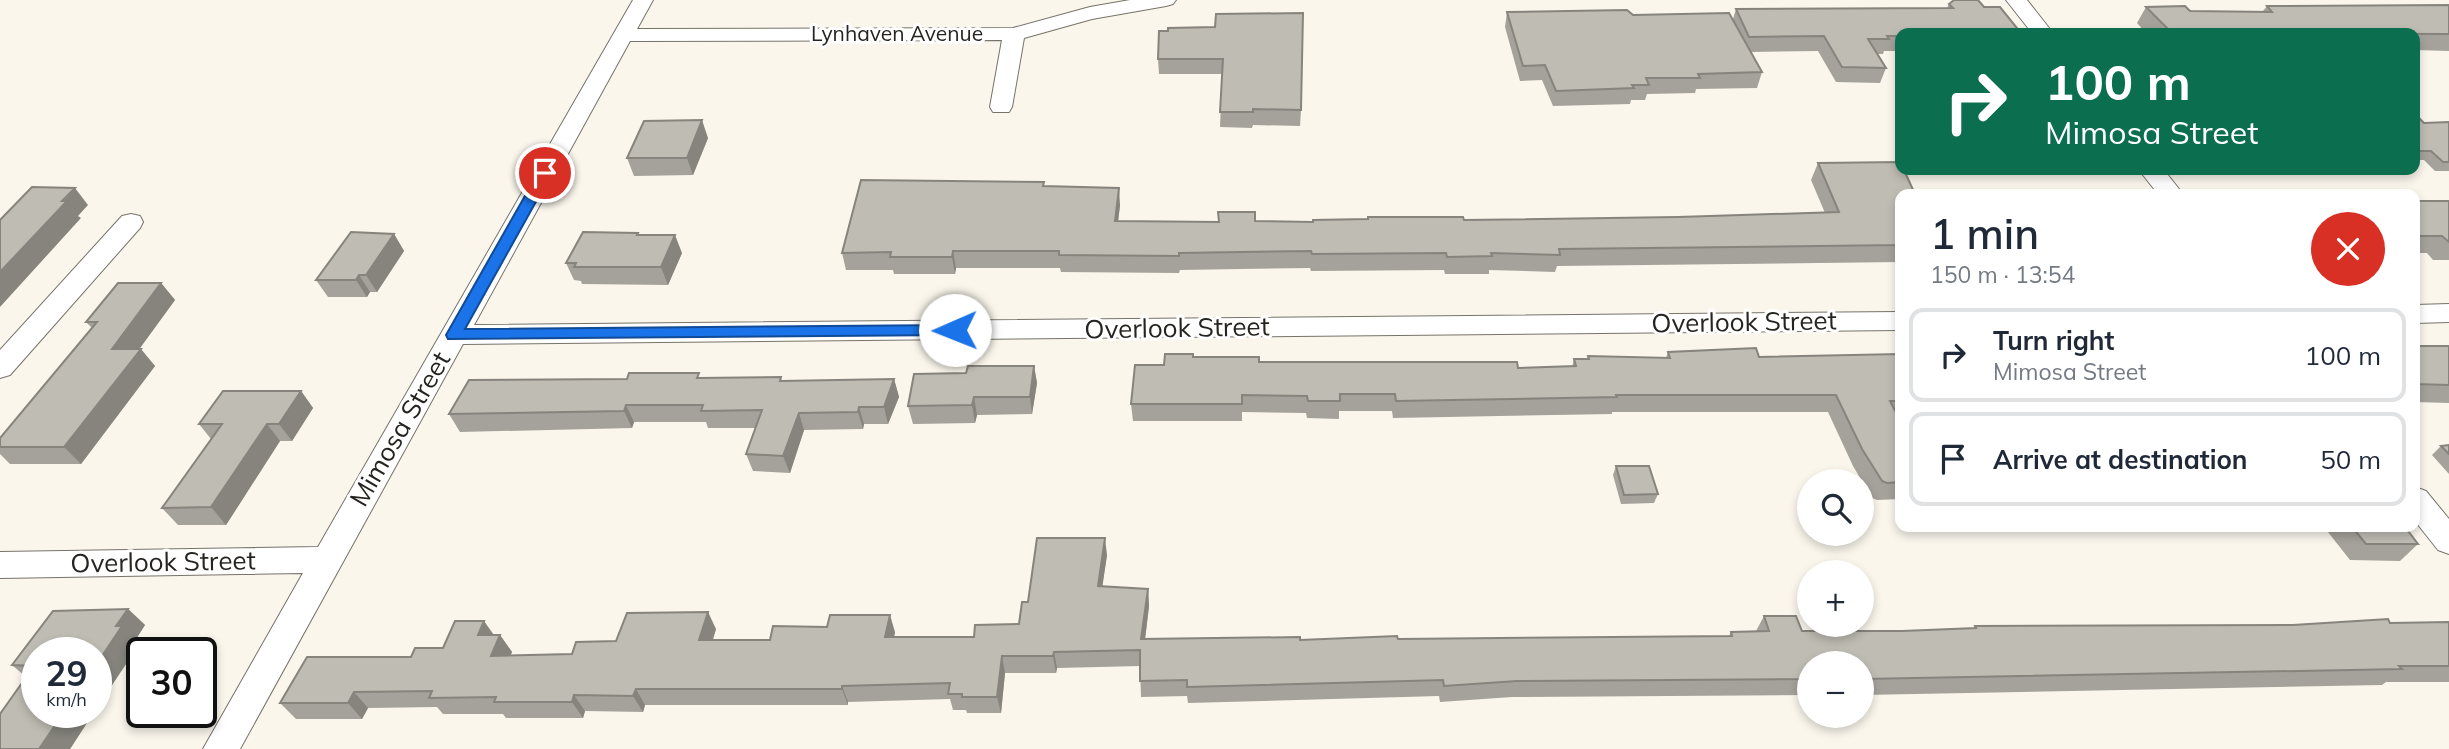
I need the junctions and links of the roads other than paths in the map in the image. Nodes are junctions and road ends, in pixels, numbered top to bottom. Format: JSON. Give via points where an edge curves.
{"nodes":[{"id":1,"x":643,"y":0,"type":"edge"},
{"id":2,"x":1166,"y":0,"type":"edge"},
{"id":3,"x":2016,"y":0,"type":"edge"},
{"id":4,"x":2039,"y":28,"type":"edge"},
{"id":5,"x":1014,"y":34,"type":"junction"},
{"id":6,"x":623,"y":35,"type":"junction"},
{"id":7,"x":1001,"y":107,"type":"dead end"},
{"id":8,"x":2155,"y":175,"type":"edge"},
{"id":9,"x":2167,"y":189,"type":"edge"},
{"id":10,"x":131,"y":222,"type":"dead end"},
{"id":11,"x":2449,"y":313,"type":"edge"},
{"id":12,"x":2420,"y":314,"type":"edge"},
{"id":13,"x":1895,"y":321,"type":"edge"},
{"id":14,"x":454,"y":335,"type":"junction"},
{"id":15,"x":0,"y":368,"type":"edge"},
{"id":16,"x":2420,"y":505,"type":"edge"},
{"id":17,"x":2449,"y":541,"type":"edge"},
{"id":18,"x":326,"y":560,"type":"junction"},
{"id":19,"x":0,"y":565,"type":"edge"},
{"id":20,"x":220,"y":749,"type":"edge"}],
"edges":[{"from":1,"to":6,"type":"street","name":"Mimosa Street"},
{"from":2,"to":5,"type":"street","name":"Lynhaven Avenue","via":[[1090,13]]},
{"from":3,"to":4,"type":"street"},
{"from":5,"to":6,"type":"street","name":"Lynhaven Avenue"},
{"from":5,"to":7,"type":"street"},
{"from":6,"to":14,"type":"street","name":"Mimosa Street"},
{"from":8,"to":9,"type":"street"},
{"from":10,"to":15,"type":"street"},
{"from":11,"to":12,"type":"street"},
{"from":13,"to":14,"type":"street","name":"Overlook Street"},
{"from":14,"to":18,"type":"street","name":"Mimosa Street"},
{"from":16,"to":17,"type":"street"},
{"from":18,"to":19,"type":"street","name":"Overlook Street"},
{"from":18,"to":20,"type":"street","name":"Mimosa Street"}]}
